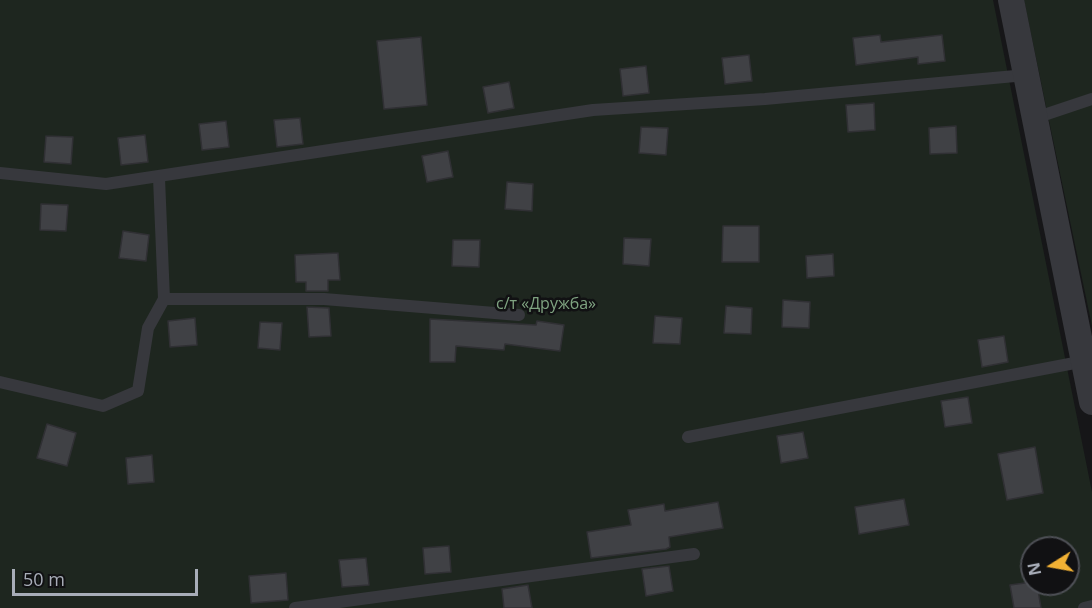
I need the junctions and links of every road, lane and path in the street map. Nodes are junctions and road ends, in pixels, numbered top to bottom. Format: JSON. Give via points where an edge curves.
{"nodes":[{"id":1,"x":1011,"y":0,"type":"edge"},
{"id":2,"x":1026,"y":75,"type":"junction"},
{"id":3,"x":1092,"y":99,"type":"edge"},
{"id":4,"x":1035,"y":118,"type":"junction"},
{"id":5,"x":0,"y":173,"type":"edge"},
{"id":6,"x":159,"y":178,"type":"junction"},
{"id":7,"x":164,"y":299,"type":"junction"},
{"id":8,"x":519,"y":315,"type":"dead end"},
{"id":9,"x":1088,"y":360,"type":"edge"},
{"id":10,"x":0,"y":382,"type":"edge"},
{"id":11,"x":1092,"y":402,"type":"edge"},
{"id":12,"x":688,"y":437,"type":"dead end"},
{"id":13,"x":694,"y":554,"type":"dead end"},
{"id":14,"x":312,"y":606,"type":"edge"},
{"id":15,"x":1092,"y":606,"type":"edge"},
{"id":16,"x":295,"y":608,"type":"edge"},
{"id":17,"x":1084,"y":608,"type":"edge"}],
"edges":[{"from":1,"to":2,"type":"street"},
{"from":2,"to":4,"type":"street"},
{"from":2,"to":6,"type":"lane","via":[[593,110]]},
{"from":3,"to":4,"type":"lane"},
{"from":4,"to":9,"type":"street"},
{"from":5,"to":6,"type":"lane","via":[[106,184]]},
{"from":6,"to":7,"type":"lane"},
{"from":7,"to":8,"type":"lane","via":[[324,299]]},
{"from":7,"to":10,"type":"lane","via":[[148,328],[138,391],[103,406]]},
{"from":9,"to":11,"type":"street"},
{"from":9,"to":12,"type":"lane"},
{"from":13,"to":14,"type":"lane"},
{"from":14,"to":16,"type":"lane"},
{"from":15,"to":17,"type":"lane"}]}
